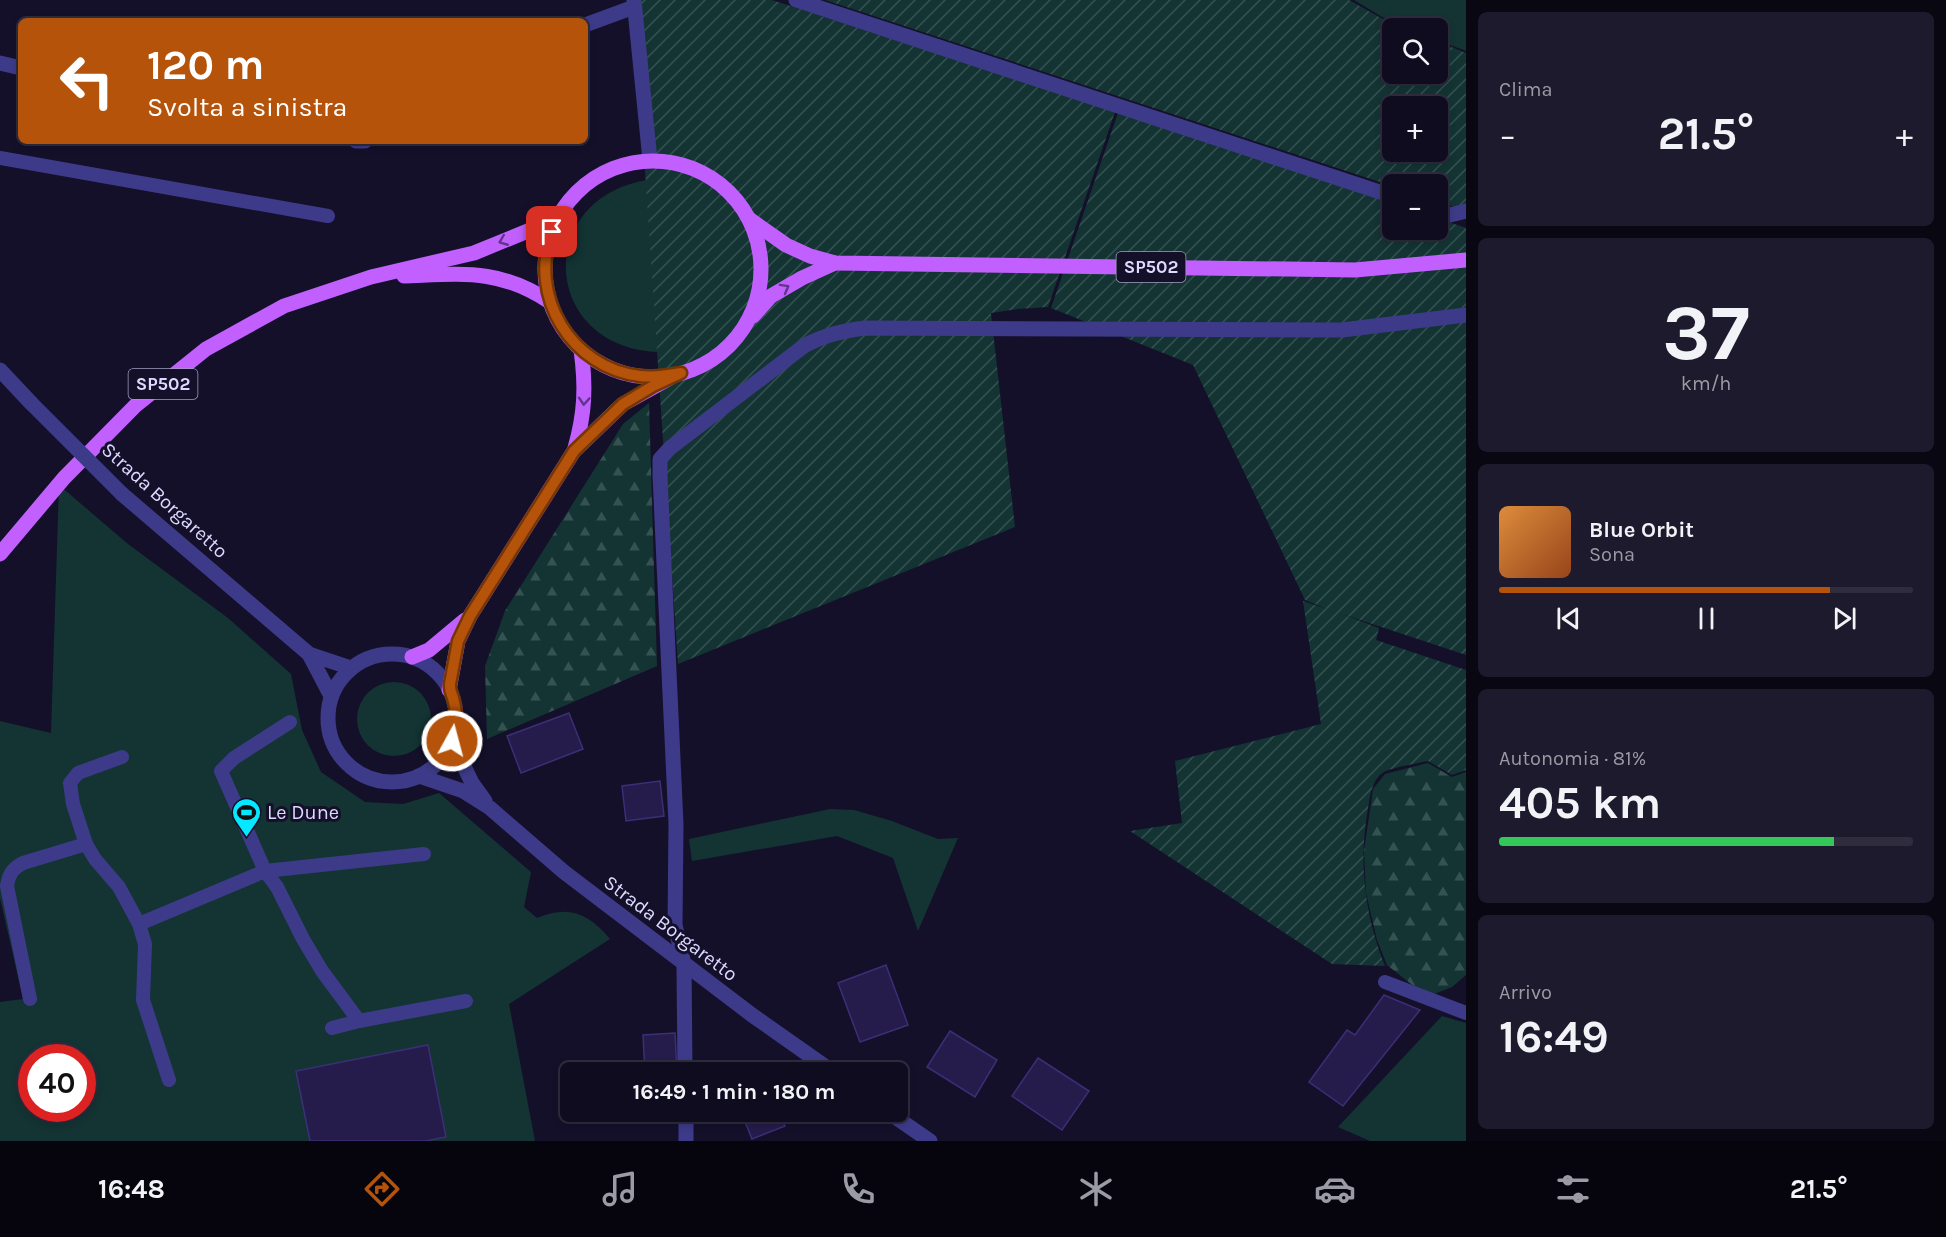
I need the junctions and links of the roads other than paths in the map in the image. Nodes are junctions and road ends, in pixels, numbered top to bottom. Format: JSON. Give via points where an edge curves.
{"nodes":[{"id":1,"x":796,"y":0,"type":"edge"},
{"id":2,"x":634,"y":3,"type":"edge"},
{"id":3,"x":588,"y":24,"type":"edge"},
{"id":4,"x":0,"y":63,"type":"edge"},
{"id":5,"x":18,"y":67,"type":"edge"},
{"id":6,"x":0,"y":158,"type":"edge"},
{"id":7,"x":650,"y":160,"type":"junction"},
{"id":8,"x":1382,"y":193,"type":"edge"},
{"id":9,"x":1466,"y":211,"type":"edge"},
{"id":10,"x":1448,"y":214,"type":"edge"},
{"id":11,"x":328,"y":216,"type":"dead end"},
{"id":12,"x":557,"y":219,"type":"junction"},
{"id":13,"x":749,"y":219,"type":"junction"},
{"id":14,"x":1466,"y":260,"type":"edge"},
{"id":15,"x":835,"y":263,"type":"junction"},
{"id":16,"x":371,"y":277,"type":"junction"},
{"id":17,"x":550,"y":303,"type":"junction"},
{"id":18,"x":1466,"y":315,"type":"edge"},
{"id":19,"x":745,"y":325,"type":"junction"},
{"id":20,"x":581,"y":350,"type":"junction"},
{"id":21,"x":0,"y":370,"type":"edge"},
{"id":22,"x":681,"y":373,"type":"junction"},
{"id":23,"x":574,"y":451,"type":"junction"},
{"id":24,"x":0,"y":554,"type":"edge"},
{"id":25,"x":470,"y":616,"type":"junction"},
{"id":26,"x":309,"y":654,"type":"junction"},
{"id":27,"x":412,"y":657,"type":"junction"},
{"id":28,"x":351,"y":668,"type":"junction"},
{"id":29,"x":449,"y":690,"type":"junction"},
{"id":30,"x":331,"y":696,"type":"junction"},
{"id":31,"x":290,"y":722,"type":"dead end"},
{"id":32,"x":452,"y":741,"type":"junction"},
{"id":33,"x":122,"y":757,"type":"dead end"},
{"id":34,"x":419,"y":776,"type":"junction"},
{"id":35,"x":490,"y":808,"type":"junction"},
{"id":36,"x":86,"y":844,"type":"junction"},
{"id":37,"x":424,"y":854,"type":"dead end"},
{"id":38,"x":265,"y":871,"type":"junction"},
{"id":39,"x":140,"y":924,"type":"junction"},
{"id":40,"x":684,"y":964,"type":"junction"},
{"id":41,"x":1385,"y":982,"type":"dead end"},
{"id":42,"x":30,"y":999,"type":"dead end"},
{"id":43,"x":466,"y":1001,"type":"dead end"},
{"id":44,"x":1466,"y":1013,"type":"edge"},
{"id":45,"x":359,"y":1021,"type":"junction"},
{"id":46,"x":332,"y":1028,"type":"dead end"},
{"id":47,"x":685,"y":1062,"type":"edge"},
{"id":48,"x":819,"y":1062,"type":"edge"},
{"id":49,"x":168,"y":1080,"type":"dead end"},
{"id":50,"x":686,"y":1122,"type":"edge"},
{"id":51,"x":902,"y":1122,"type":"edge"},
{"id":52,"x":686,"y":1141,"type":"edge"},
{"id":53,"x":930,"y":1141,"type":"edge"}],
"edges":[{"from":1,"to":8,"type":"street"},
{"from":2,"to":3,"type":"street"},
{"from":2,"to":7,"type":"street"},
{"from":4,"to":5,"type":"street"},
{"from":6,"to":11,"type":"lane"},
{"from":7,"to":12,"type":"main road","number":"SP502","via":[[622,165],[596,177],[573,195]]},
{"from":7,"to":13,"type":"main road","number":"SP502","via":[[680,164],[708,176],[732,194]]},
{"from":9,"to":10,"type":"street"},
{"from":12,"to":16,"type":"main road","number":"SP502","one_way":true,"via":[[474,253]]},
{"from":12,"to":17,"type":"main road","number":"SP502","via":[[547,246],[544,274]]},
{"from":13,"to":15,"type":"main road","number":"SP502","via":[[786,245]]},
{"from":13,"to":19,"type":"main road","number":"SP502","via":[[757,240],[760,283]]},
{"from":14,"to":15,"type":"main road","number":"SP502","via":[[1355,270]]},
{"from":19,"to":15,"type":"main road","number":"SP502","one_way":true,"via":[[771,296]]},
{"from":16,"to":17,"type":"main road","number":"SP502","via":[[483,275],[520,285]]},
{"from":16,"to":24,"type":"main road","number":"SP502","via":[[284,306],[206,349],[135,406],[64,478]]},
{"from":17,"to":20,"type":"main road","number":"SP502","via":[[562,328]]},
{"from":18,"to":40,"type":"street","via":[[1342,330],[841,331],[804,346],[670,448],[660,459],[660,476],[676,824],[675,925]]},
{"from":19,"to":22,"type":"main road","number":"SP502","via":[[728,346]]},
{"from":20,"to":22,"type":"main road","number":"SP502","via":[[599,363],[639,376]]},
{"from":20,"to":23,"type":"main road","one_way":true,"via":[[585,397]]},
{"from":21,"to":26,"type":"street","name":"Strada Borgaretto","bridge":true,"via":[[122,494]]},
{"from":22,"to":23,"type":"main road","via":[[623,404]]},
{"from":23,"to":25,"type":"main road"},
{"from":25,"to":27,"type":"main road","via":[[429,650]]},
{"from":25,"to":29,"type":"main road","via":[[458,641]]},
{"from":26,"to":28,"type":"street","name":"Strada Borgaretto"},
{"from":26,"to":30,"type":"street","name":"Strada Borgaretto"},
{"from":27,"to":28,"type":"street","via":[[373,657]]},
{"from":27,"to":29,"type":"street","via":[[435,671]]},
{"from":28,"to":30,"type":"street"},
{"from":29,"to":32,"type":"street","via":[[456,714]]},
{"from":30,"to":34,"type":"street","via":[[328,731],[334,749],[350,767],[380,782],[396,783]]},
{"from":31,"to":38,"type":"lane","via":[[234,758],[221,771]]},
{"from":32,"to":34,"type":"street","via":[[438,763]]},
{"from":32,"to":35,"type":"street","name":"Strada Borgaretto","via":[[472,783]]},
{"from":33,"to":36,"type":"lane","via":[[78,773],[70,783]]},
{"from":34,"to":35,"type":"street","name":"Strada Borgaretto","via":[[463,791]]},
{"from":35,"to":40,"type":"street","name":"Strada Borgaretto","via":[[564,872]]},
{"from":36,"to":39,"type":"lane","via":[[119,887]]},
{"from":36,"to":42,"type":"lane","via":[[23,863],[9,874],[6,886]]},
{"from":37,"to":38,"type":"lane"},
{"from":38,"to":39,"type":"lane"},
{"from":38,"to":45,"type":"lane","via":[[322,971]]},
{"from":39,"to":49,"type":"lane","via":[[145,944],[143,1000]]},
{"from":40,"to":47,"type":"street"},
{"from":40,"to":48,"type":"street","name":"Strada Borgaretto"},
{"from":41,"to":44,"type":"lane"},
{"from":43,"to":45,"type":"lane"},
{"from":45,"to":46,"type":"lane"},
{"from":50,"to":52,"type":"street"},
{"from":51,"to":53,"type":"street"}]}
